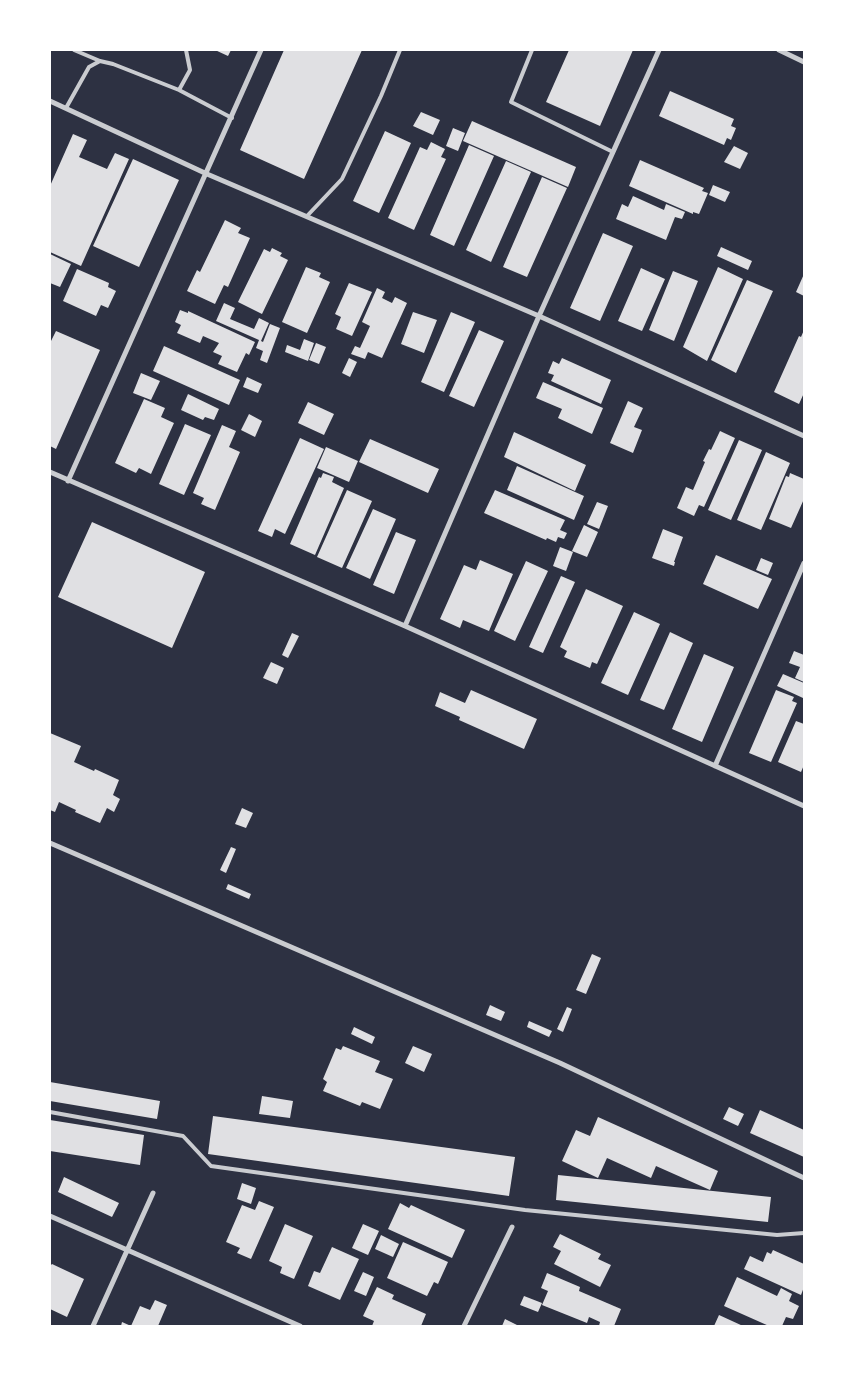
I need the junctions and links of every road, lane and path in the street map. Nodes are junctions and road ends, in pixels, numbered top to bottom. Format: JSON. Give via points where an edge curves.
{"nodes":[{"id":1,"x":74,"y":50,"type":"edge"},
{"id":2,"x":186,"y":50,"type":"edge"},
{"id":3,"x":261,"y":50,"type":"edge"},
{"id":4,"x":400,"y":50,"type":"edge"},
{"id":5,"x":532,"y":50,"type":"edge"},
{"id":6,"x":659,"y":50,"type":"edge"},
{"id":7,"x":779,"y":50,"type":"edge"},
{"id":8,"x":100,"y":61,"type":"junction"},
{"id":9,"x":804,"y":62,"type":"edge"},
{"id":10,"x":179,"y":90,"type":"junction"},
{"id":11,"x":50,"y":101,"type":"edge"},
{"id":12,"x":66,"y":108,"type":"junction"},
{"id":13,"x":232,"y":118,"type":"junction"},
{"id":14,"x":613,"y":152,"type":"junction"},
{"id":15,"x":207,"y":174,"type":"junction"},
{"id":16,"x":307,"y":216,"type":"junction"},
{"id":17,"x":539,"y":316,"type":"junction"},
{"id":18,"x":804,"y":436,"type":"edge"},
{"id":19,"x":50,"y":472,"type":"edge"},
{"id":20,"x":68,"y":481,"type":"junction"},
{"id":21,"x":804,"y":563,"type":"edge"},
{"id":22,"x":404,"y":626,"type":"junction"},
{"id":23,"x":714,"y":766,"type":"junction"},
{"id":24,"x":804,"y":806,"type":"edge"},
{"id":25,"x":50,"y":843,"type":"edge"},
{"id":26,"x":50,"y":1112,"type":"edge"},
{"id":27,"x":804,"y":1178,"type":"edge"},
{"id":28,"x":153,"y":1193,"type":"dead end"},
{"id":29,"x":50,"y":1216,"type":"edge"},
{"id":30,"x":512,"y":1227,"type":"dead end"},
{"id":31,"x":804,"y":1233,"type":"edge"},
{"id":32,"x":128,"y":1250,"type":"junction"},
{"id":33,"x":93,"y":1326,"type":"edge"},
{"id":34,"x":300,"y":1326,"type":"edge"},
{"id":35,"x":464,"y":1326,"type":"edge"}],
"edges":[{"from":1,"to":8,"type":"lane"},
{"from":2,"to":10,"type":"lane","via":[[190,70]]},
{"from":3,"to":13,"type":"street"},
{"from":4,"to":16,"type":"lane","via":[[342,179]]},
{"from":5,"to":14,"type":"lane","via":[[510,102]]},
{"from":6,"to":14,"type":"street"},
{"from":7,"to":9,"type":"street"},
{"from":8,"to":10,"type":"lane"},
{"from":8,"to":12,"type":"lane","via":[[89,67]]},
{"from":10,"to":13,"type":"lane"},
{"from":11,"to":12,"type":"street"},
{"from":12,"to":15,"type":"street"},
{"from":13,"to":15,"type":"street"},
{"from":14,"to":17,"type":"street"},
{"from":15,"to":16,"type":"street"},
{"from":15,"to":20,"type":"street"},
{"from":16,"to":17,"type":"street"},
{"from":17,"to":18,"type":"street"},
{"from":17,"to":22,"type":"street"},
{"from":19,"to":20,"type":"street"},
{"from":20,"to":22,"type":"street"},
{"from":21,"to":23,"type":"street"},
{"from":22,"to":23,"type":"street"},
{"from":23,"to":24,"type":"street"},
{"from":25,"to":27,"type":"street","via":[[560,1064]]},
{"from":26,"to":31,"type":"lane","via":[[183,1136],[211,1166],[525,1210],[777,1235]]},
{"from":28,"to":32,"type":"street"},
{"from":29,"to":32,"type":"street"},
{"from":30,"to":35,"type":"street"},
{"from":32,"to":33,"type":"street"},
{"from":32,"to":34,"type":"street"}]}
